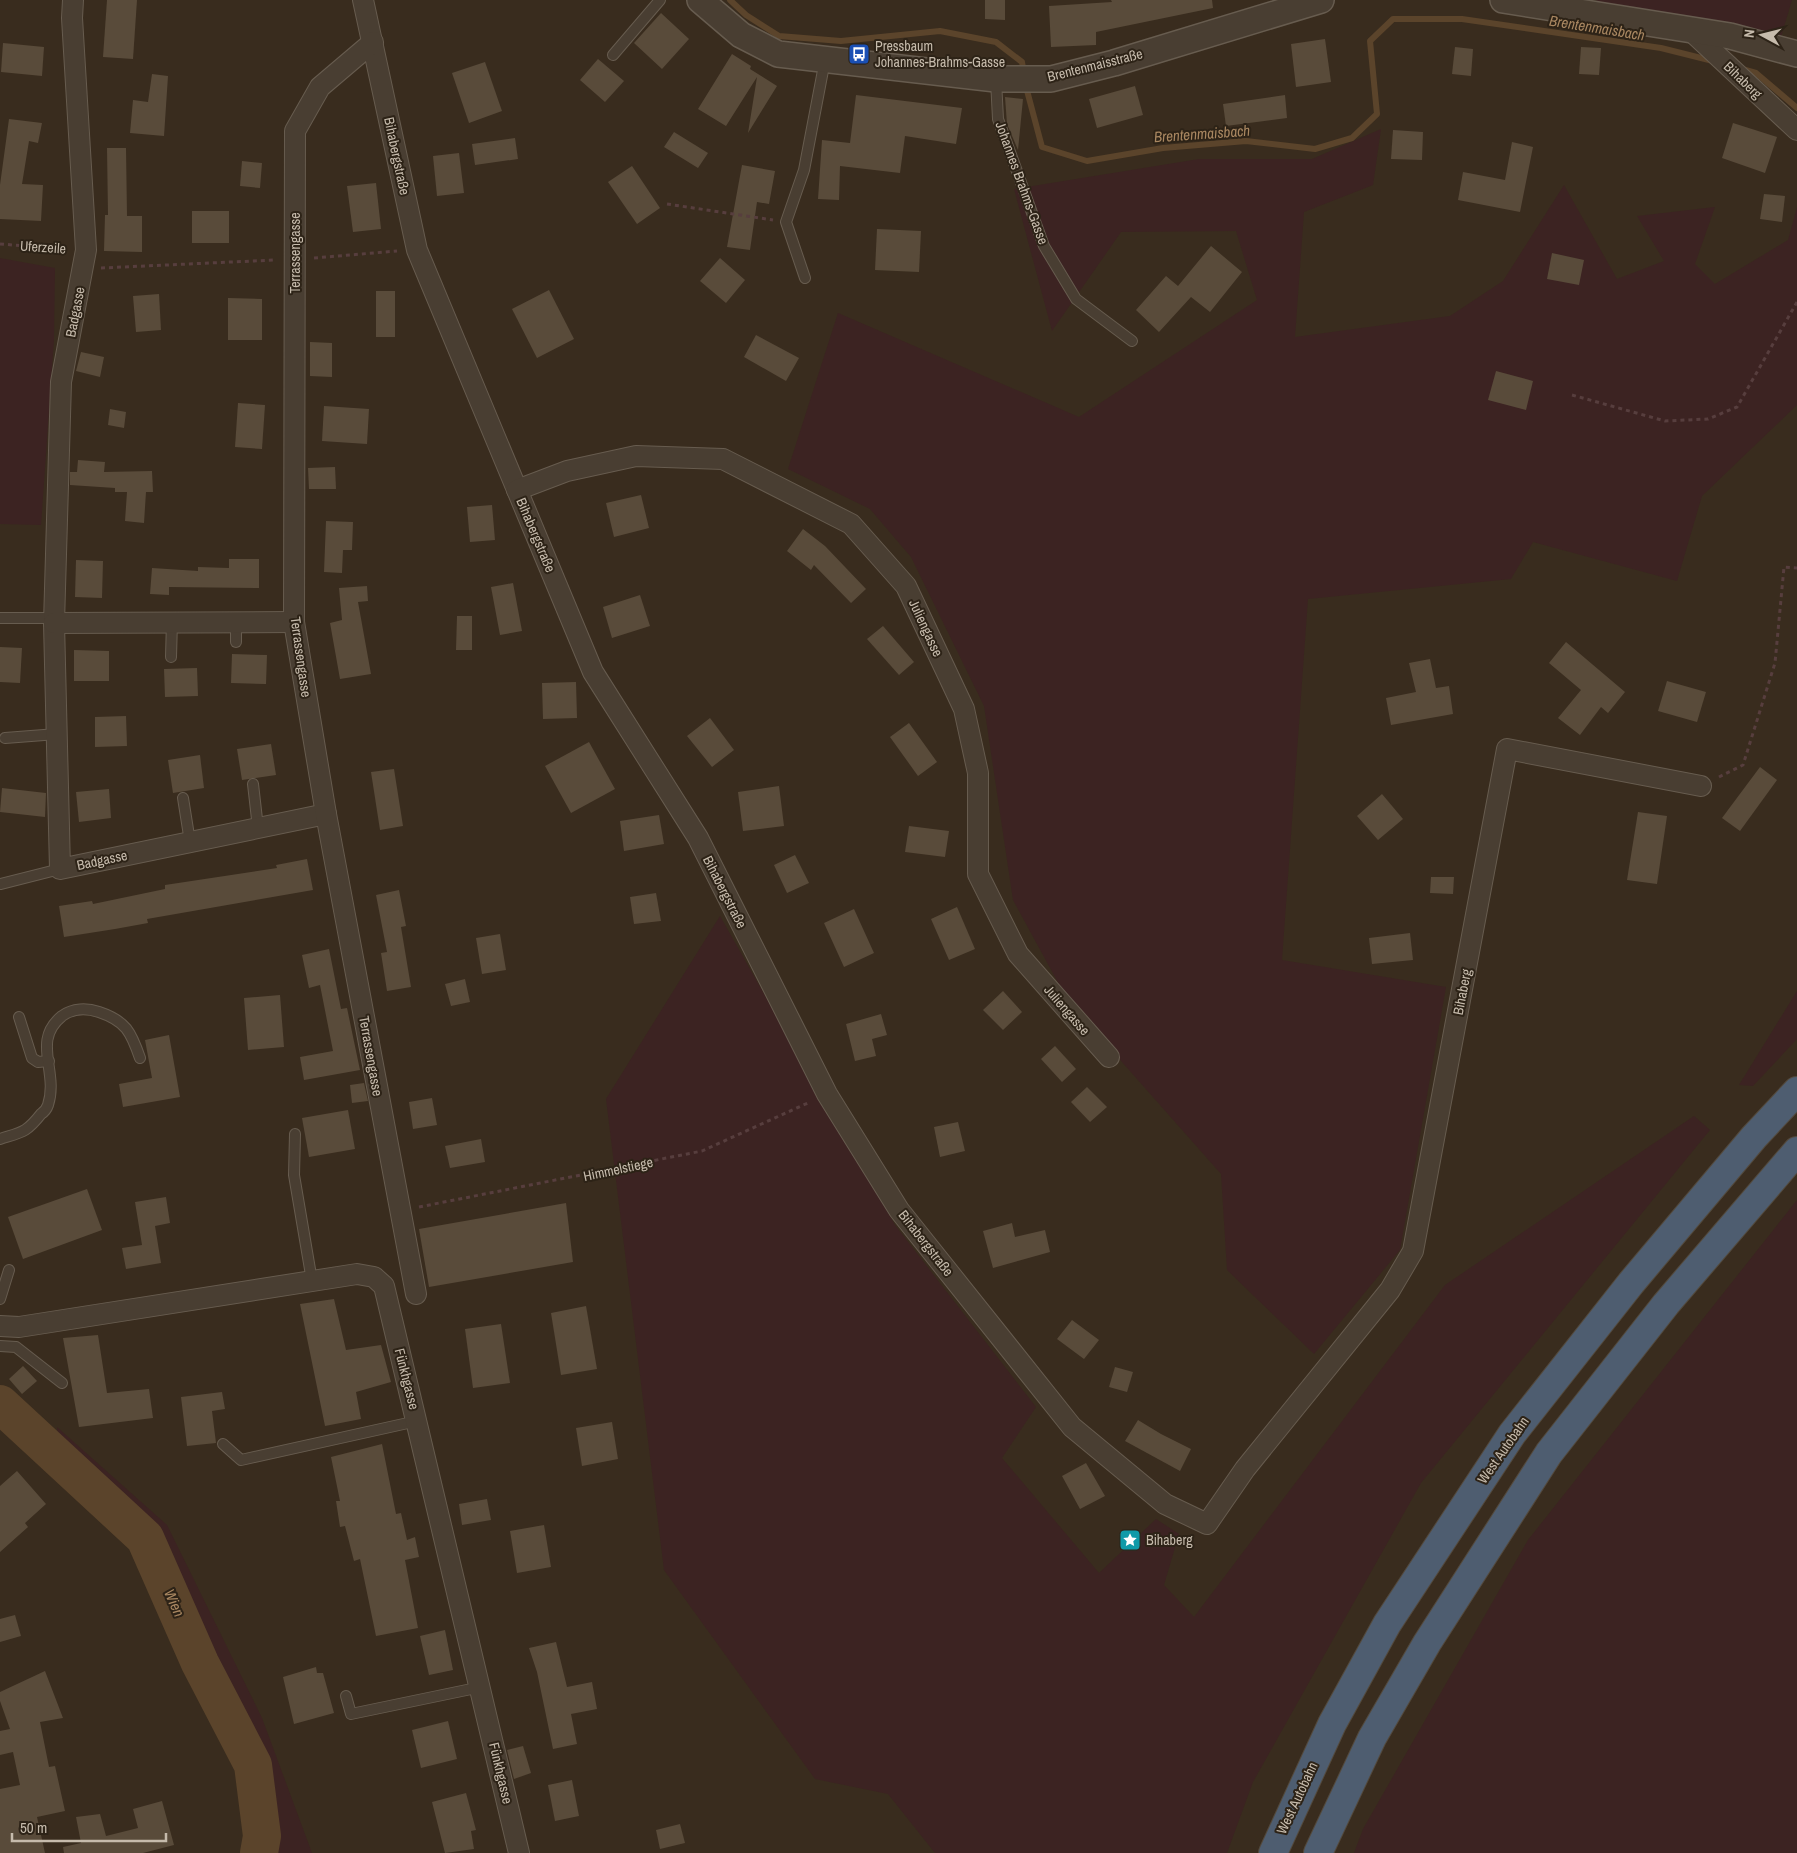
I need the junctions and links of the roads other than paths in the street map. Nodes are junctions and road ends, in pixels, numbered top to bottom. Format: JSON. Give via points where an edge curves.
{"nodes":[{"id":1,"x":73,"y":0,"type":"edge"},
{"id":2,"x":363,"y":0,"type":"edge"},
{"id":3,"x":660,"y":0,"type":"edge"},
{"id":4,"x":700,"y":0,"type":"edge"},
{"id":5,"x":1321,"y":0,"type":"edge"},
{"id":6,"x":1503,"y":0,"type":"edge"},
{"id":7,"x":1690,"y":30,"type":"junction"},
{"id":8,"x":373,"y":42,"type":"junction"},
{"id":9,"x":1797,"y":54,"type":"edge"},
{"id":10,"x":613,"y":55,"type":"dead end"},
{"id":11,"x":825,"y":60,"type":"junction"},
{"id":12,"x":1003,"y":79,"type":"junction"},
{"id":13,"x":1797,"y":130,"type":"edge"},
{"id":14,"x":805,"y":278,"type":"dead end"},
{"id":15,"x":1132,"y":341,"type":"dead end"},
{"id":16,"x":517,"y":490,"type":"junction"},
{"id":17,"x":0,"y":618,"type":"edge"},
{"id":18,"x":54,"y":621,"type":"junction"},
{"id":19,"x":172,"y":621,"type":"junction"},
{"id":20,"x":294,"y":622,"type":"junction"},
{"id":21,"x":171,"y":657,"type":"dead end"},
{"id":22,"x":57,"y":734,"type":"junction"},
{"id":23,"x":5,"y":738,"type":"dead end"},
{"id":24,"x":253,"y":784,"type":"dead end"},
{"id":25,"x":1700,"y":786,"type":"road end"},
{"id":26,"x":184,"y":798,"type":"dead end"},
{"id":27,"x":326,"y":814,"type":"junction"},
{"id":28,"x":258,"y":828,"type":"junction"},
{"id":29,"x":190,"y":842,"type":"junction"},
{"id":30,"x":60,"y":869,"type":"junction"},
{"id":31,"x":2,"y":884,"type":"dead end"},
{"id":32,"x":19,"y":1017,"type":"dead end"},
{"id":33,"x":140,"y":1058,"type":"dead end"},
{"id":34,"x":1109,"y":1058,"type":"dead end"},
{"id":35,"x":49,"y":1061,"type":"junction"},
{"id":36,"x":1797,"y":1091,"type":"edge"},
{"id":37,"x":296,"y":1134,"type":"dead end"},
{"id":38,"x":0,"y":1139,"type":"edge"},
{"id":39,"x":1797,"y":1151,"type":"edge"},
{"id":40,"x":9,"y":1270,"type":"dead end"},
{"id":41,"x":312,"y":1281,"type":"junction"},
{"id":42,"x":416,"y":1294,"type":"dead end"},
{"id":43,"x":0,"y":1300,"type":"edge"},
{"id":44,"x":0,"y":1326,"type":"edge"},
{"id":45,"x":0,"y":1346,"type":"edge"},
{"id":46,"x":62,"y":1383,"type":"dead end"},
{"id":47,"x":1304,"y":1394,"type":"joint"},
{"id":48,"x":417,"y":1422,"type":"junction"},
{"id":49,"x":224,"y":1444,"type":"dead end"},
{"id":50,"x":481,"y":1686,"type":"junction"},
{"id":51,"x":346,"y":1696,"type":"dead end"},
{"id":52,"x":519,"y":1853,"type":"edge"},
{"id":53,"x":1273,"y":1853,"type":"edge"},
{"id":54,"x":1318,"y":1853,"type":"edge"}],
"edges":[{"from":1,"to":18,"type":"street","name":"Badgasse","via":[[84,260],[61,382]]},
{"from":2,"to":8,"type":"street","name":"Bihabergstraße"},
{"from":3,"to":10,"type":"lane"},
{"from":4,"to":11,"type":"street","name":"Brentenmaisstraße","via":[[741,35],[778,54]]},
{"from":5,"to":12,"type":"street","name":"Brentenmaisstraße","via":[[1051,79]]},
{"from":6,"to":7,"type":"street"},
{"from":7,"to":9,"type":"street","via":[[1730,36]]},
{"from":7,"to":13,"type":"street","name":"Bihaberg"},
{"from":8,"to":16,"type":"street","name":"Bihabergstraße","via":[[417,250]]},
{"from":8,"to":20,"type":"street","name":"Terrassengasse","via":[[320,87],[295,131]]},
{"from":11,"to":12,"type":"street","name":"Brentenmaisstraße"},
{"from":11,"to":14,"type":"lane","via":[[804,170],[786,222]]},
{"from":12,"to":15,"type":"lane","name":"Johannes Brahms-Gasse","via":[[998,119],[1044,246],[1076,299]]},
{"from":16,"to":34,"type":"street","name":"Juliengasse","via":[[567,471],[636,456],[723,459],[851,524],[906,586],[964,709],[978,773],[978,874],[1018,954]]},
{"from":16,"to":47,"type":"street","name":"Bihabergstraße","via":[[593,672],[698,838],[828,1094],[899,1210],[1072,1427],[1165,1504],[1207,1524]]},
{"from":17,"to":18,"type":"lane"},
{"from":18,"to":19,"type":"street"},
{"from":18,"to":22,"type":"street","name":"Badgasse"},
{"from":19,"to":20,"type":"street","via":[[236,632]]},
{"from":19,"to":21,"type":"lane"},
{"from":20,"to":27,"type":"street","name":"Terrassengasse"},
{"from":22,"to":23,"type":"lane"},
{"from":22,"to":30,"type":"street","name":"Badgasse"},
{"from":24,"to":28,"type":"lane"},
{"from":25,"to":47,"type":"street","name":"Bihaberg","via":[[1507,749],[1413,1251],[1390,1290]]},
{"from":26,"to":29,"type":"lane"},
{"from":27,"to":28,"type":"street","name":"Badgasse"},
{"from":27,"to":42,"type":"street","name":"Terrassengasse"},
{"from":28,"to":29,"type":"street","name":"Badgasse"},
{"from":29,"to":30,"type":"street","name":"Badgasse"},
{"from":30,"to":31,"type":"lane"},
{"from":32,"to":35,"type":"lane","via":[[32,1058],[38,1062]]},
{"from":33,"to":35,"type":"lane","via":[[130,1032],[112,1016],[88,1008],[67,1012],[53,1023],[46,1038]]},
{"from":35,"to":38,"type":"lane","via":[[48,1106],[29,1129]]},
{"from":36,"to":53,"type":"highway","name":"West Autobahn","via":[[1631,1283],[1512,1434],[1387,1624],[1332,1724]]},
{"from":37,"to":41,"type":"lane","via":[[294,1175]]},
{"from":39,"to":54,"type":"highway","via":[[1666,1304],[1550,1453],[1417,1660],[1372,1738]]},
{"from":40,"to":43,"type":"lane"},
{"from":41,"to":44,"type":"street","name":"Fünkhgasse","via":[[19,1327]]},
{"from":41,"to":48,"type":"street","name":"Fünkhgasse","via":[[358,1274],[374,1277],[384,1286]]},
{"from":45,"to":46,"type":"lane","via":[[16,1348]]},
{"from":48,"to":49,"type":"lane","via":[[241,1460]]},
{"from":48,"to":50,"type":"street","name":"Fünkhgasse"},
{"from":50,"to":51,"type":"lane","via":[[350,1714]]},
{"from":50,"to":52,"type":"street","name":"Fünkhgasse"}]}
